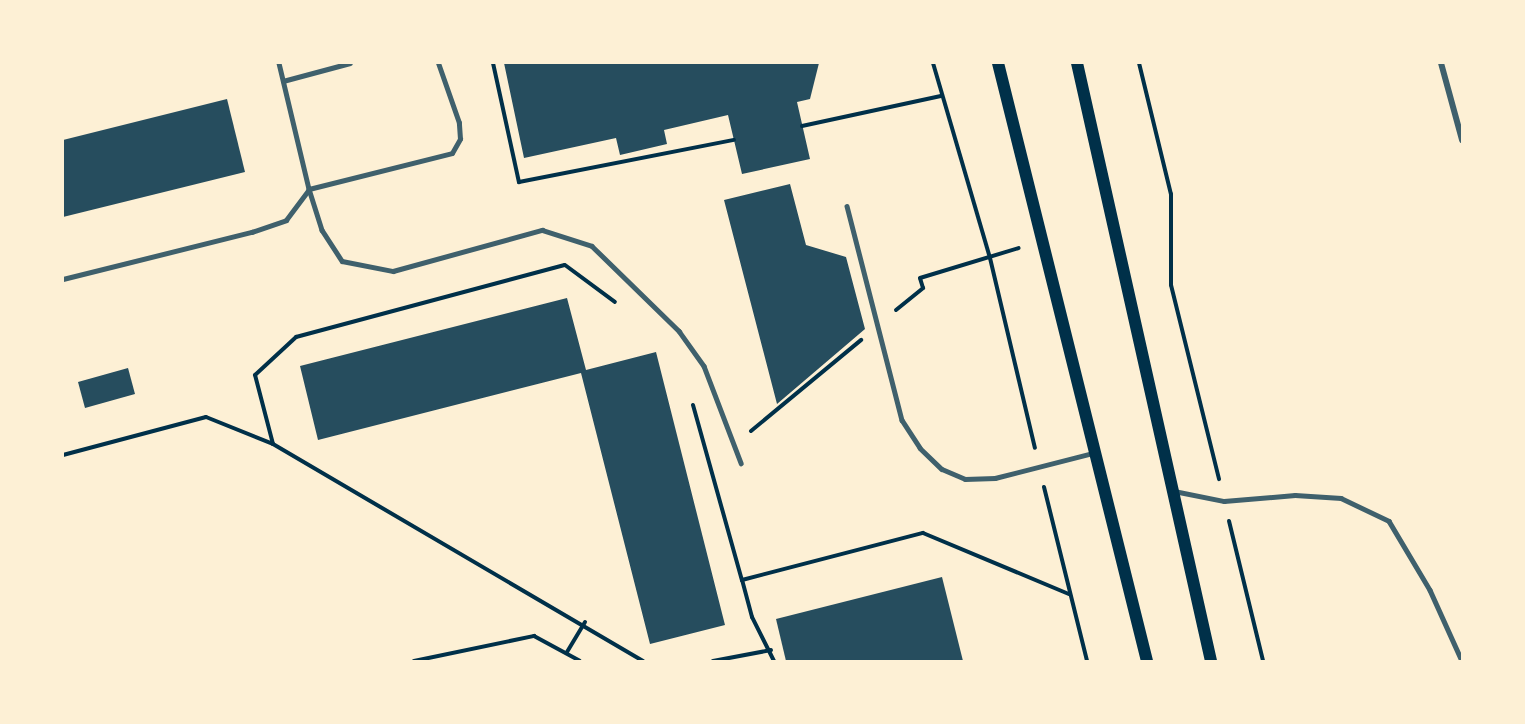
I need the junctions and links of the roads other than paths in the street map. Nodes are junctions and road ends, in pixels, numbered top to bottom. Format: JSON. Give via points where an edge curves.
{"nodes":[{"id":1,"x":279,"y":63,"type":"edge"},
{"id":2,"x":350,"y":63,"type":"edge"},
{"id":3,"x":438,"y":63,"type":"edge"},
{"id":4,"x":998,"y":63,"type":"edge"},
{"id":5,"x":1077,"y":63,"type":"edge"},
{"id":6,"x":1441,"y":63,"type":"edge"},
{"id":7,"x":283,"y":81,"type":"junction"},
{"id":8,"x":1462,"y":140,"type":"edge"},
{"id":9,"x":309,"y":189,"type":"junction"},
{"id":10,"x":846,"y":206,"type":"dead end"},
{"id":11,"x":63,"y":279,"type":"edge"},
{"id":12,"x":1095,"y":453,"type":"junction"},
{"id":13,"x":741,"y":463,"type":"dead end"},
{"id":14,"x":1171,"y":490,"type":"junction"},
{"id":15,"x":1147,"y":661,"type":"edge"},
{"id":16,"x":1211,"y":661,"type":"edge"},
{"id":17,"x":1462,"y":661,"type":"edge"}],
"edges":[{"from":1,"to":7,"type":"lane"},
{"from":2,"to":7,"type":"lane"},
{"from":3,"to":9,"type":"lane","via":[[459,123],[460,139],[452,153]]},
{"from":4,"to":12,"type":"main road"},
{"from":5,"to":14,"type":"main road"},
{"from":6,"to":8,"type":"street"},
{"from":7,"to":9,"type":"lane"},
{"from":9,"to":11,"type":"lane","via":[[286,220]]},
{"from":9,"to":13,"type":"lane","via":[[322,230],[342,261],[393,271],[542,230],[592,246],[704,366]]},
{"from":10,"to":12,"type":"lane","via":[[902,420],[942,469],[965,479],[995,478]]},
{"from":12,"to":15,"type":"main road"},
{"from":14,"to":16,"type":"main road"},
{"from":14,"to":17,"type":"lane","via":[[1224,501],[1295,495],[1341,498],[1389,521],[1430,590]]}]}
